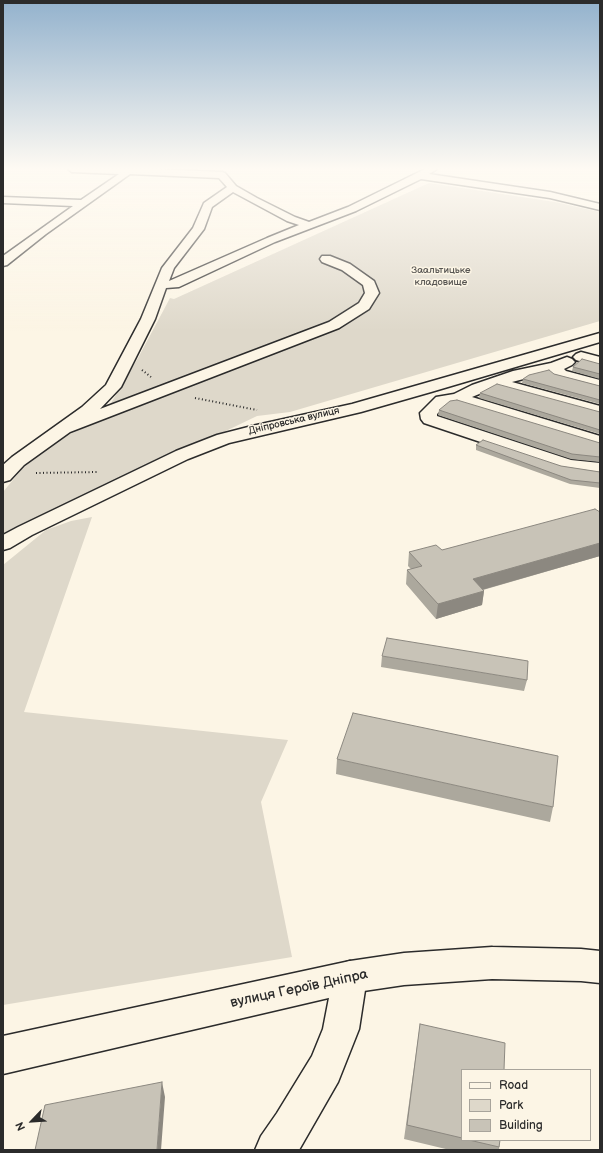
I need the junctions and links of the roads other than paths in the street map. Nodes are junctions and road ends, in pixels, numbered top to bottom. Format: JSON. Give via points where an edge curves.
{"nodes":[{"id":1,"x":55,"y":223,"type":"edge"},
{"id":2,"x":201,"y":223,"type":"edge"},
{"id":3,"x":303,"y":223,"type":"edge"},
{"id":4,"x":315,"y":223,"type":"edge"},
{"id":5,"x":309,"y":225,"type":"junction"},
{"id":6,"x":326,"y":259,"type":"dead end"},
{"id":7,"x":3,"y":262,"type":"edge"},
{"id":8,"x":161,"y":285,"type":"junction"},
{"id":9,"x":600,"y":337,"type":"edge"},
{"id":10,"x":600,"y":351,"type":"edge"},
{"id":11,"x":551,"y":359,"type":"junction"},
{"id":12,"x":577,"y":359,"type":"junction"},
{"id":13,"x":600,"y":362,"type":"edge"},
{"id":14,"x":498,"y":383,"type":"junction"},
{"id":15,"x":600,"y":385,"type":"edge"},
{"id":16,"x":458,"y":398,"type":"junction"},
{"id":17,"x":600,"y":412,"type":"edge"},
{"id":18,"x":62,"y":429,"type":"junction"},
{"id":19,"x":600,"y":442,"type":"edge"},
{"id":20,"x":600,"y":469,"type":"edge"},
{"id":21,"x":4,"y":474,"type":"edge"},
{"id":22,"x":3,"y":544,"type":"edge"},
{"id":23,"x":600,"y":967,"type":"edge"},
{"id":24,"x":350,"y":977,"type":"junction"},
{"id":25,"x":3,"y":1055,"type":"edge"},
{"id":26,"x":275,"y":1150,"type":"edge"}],
"edges":[{"from":1,"to":7,"type":"street"},
{"from":2,"to":8,"type":"street","via":[[168,268]]},
{"from":3,"to":5,"type":"street"},
{"from":4,"to":5,"type":"street"},
{"from":5,"to":8,"type":"street","via":[[257,245],[177,283]]},
{"from":6,"to":18,"type":"street","via":[[346,267],[369,284],[372,292],[364,306],[326,329]]},
{"from":8,"to":18,"type":"street","via":[[148,319],[114,387],[88,411]]},
{"from":9,"to":11,"type":"street","name":"Дніпровська вулиця"},
{"from":10,"to":12,"type":"street"},
{"from":11,"to":12,"type":"street"},
{"from":11,"to":14,"type":"street"},
{"from":11,"to":15,"type":"street","via":[[560,374]]},
{"from":11,"to":22,"type":"street","name":"Дніпровська вулиця","via":[[502,367],[326,415],[223,439],[112,488]]},
{"from":12,"to":13,"type":"street"},
{"from":14,"to":16,"type":"street","via":[[478,388]]},
{"from":14,"to":17,"type":"street"},
{"from":16,"to":19,"type":"street"},
{"from":16,"to":20,"type":"street","via":[[442,400],[428,413],[430,419],[568,465]]},
{"from":18,"to":21,"type":"street"},
{"from":23,"to":24,"type":"street","name":"вулиця Героїв Дніпра","via":[[492,963],[404,969]]},
{"from":24,"to":25,"type":"street","name":"вулиця Героїв Дніпра"},
{"from":24,"to":26,"type":"street","via":[[341,1029],[324,1069]]}]}
